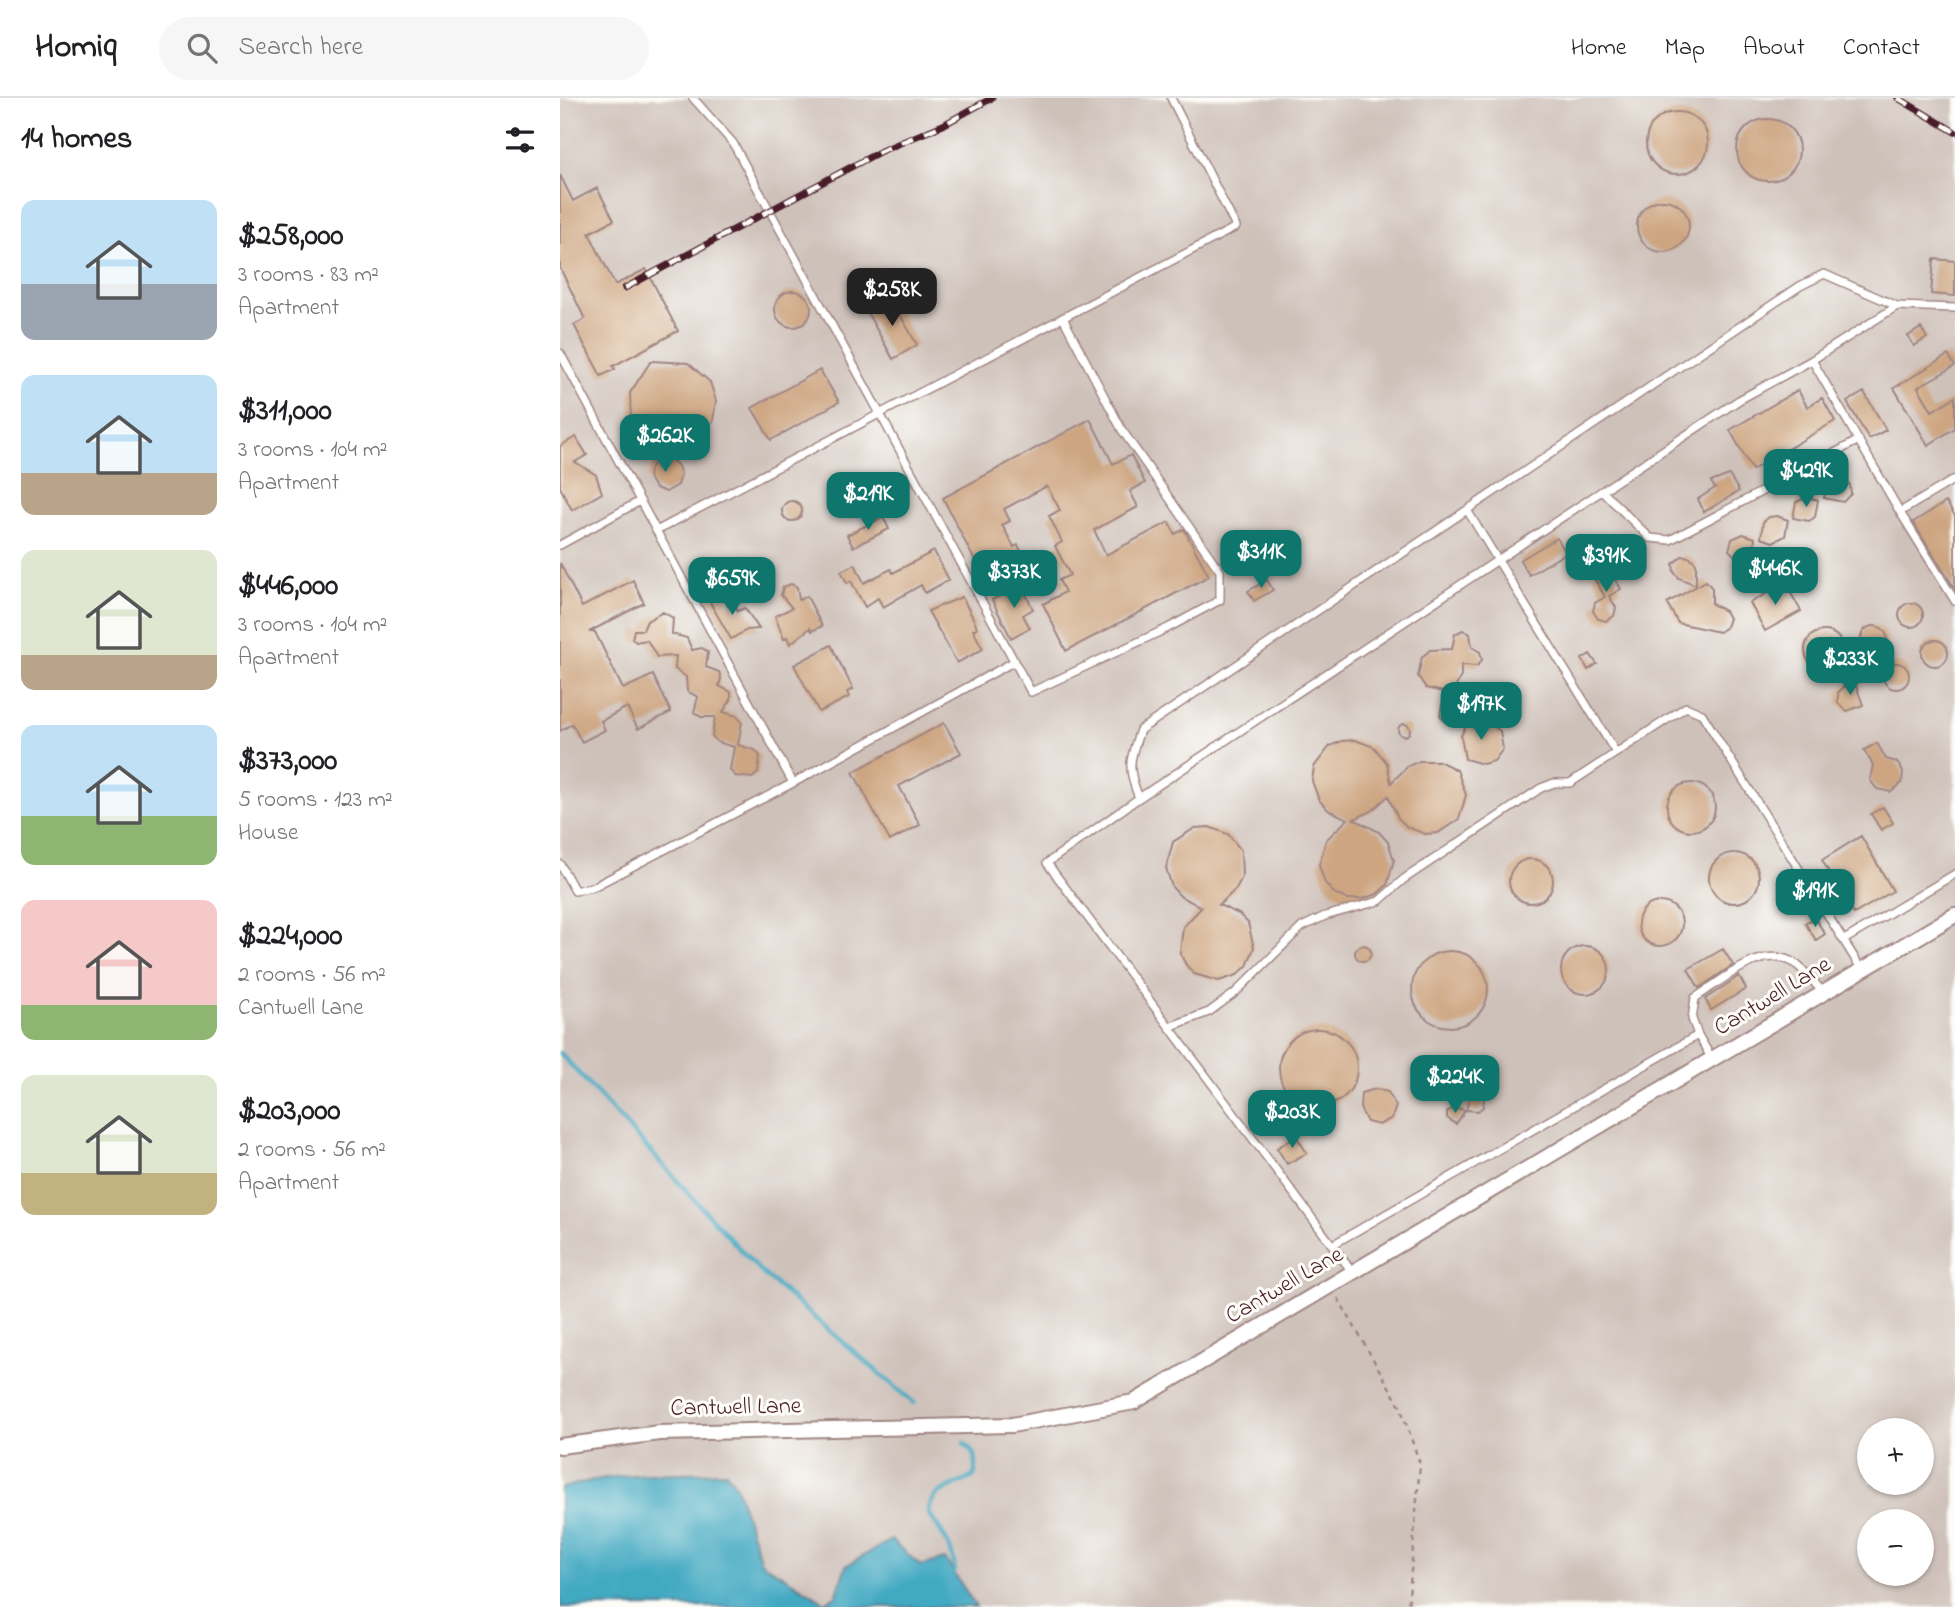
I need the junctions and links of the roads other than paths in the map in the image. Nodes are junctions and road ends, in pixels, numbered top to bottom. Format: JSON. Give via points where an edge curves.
{"nodes":[{"id":1,"x":693,"y":98,"type":"edge"},
{"id":2,"x":1171,"y":98,"type":"edge"},
{"id":3,"x":1897,"y":306,"type":"junction"},
{"id":4,"x":1955,"y":308,"type":"edge"},
{"id":5,"x":1063,"y":318,"type":"junction"},
{"id":6,"x":560,"y":353,"type":"edge"},
{"id":7,"x":1812,"y":360,"type":"junction"},
{"id":8,"x":878,"y":414,"type":"junction"},
{"id":9,"x":1859,"y":440,"type":"junction"},
{"id":10,"x":1955,"y":479,"type":"edge"},
{"id":11,"x":1602,"y":491,"type":"junction"},
{"id":12,"x":640,"y":501,"type":"junction"},
{"id":13,"x":1467,"y":510,"type":"junction"},
{"id":14,"x":1900,"y":512,"type":"junction"},
{"id":15,"x":656,"y":531,"type":"junction"},
{"id":16,"x":560,"y":544,"type":"edge"},
{"id":17,"x":1498,"y":560,"type":"junction"},
{"id":18,"x":1955,"y":601,"type":"edge"},
{"id":19,"x":1014,"y":662,"type":"junction"},
{"id":20,"x":1616,"y":753,"type":"junction"},
{"id":21,"x":793,"y":783,"type":"junction"},
{"id":22,"x":1139,"y":799,"type":"junction"},
{"id":23,"x":560,"y":864,"type":"edge"},
{"id":24,"x":1955,"y":874,"type":"edge"},
{"id":25,"x":1955,"y":915,"type":"edge"},
{"id":26,"x":1844,"y":940,"type":"junction"},
{"id":27,"x":1863,"y":970,"type":"junction"},
{"id":28,"x":1824,"y":993,"type":"junction"},
{"id":29,"x":1169,"y":1027,"type":"junction"},
{"id":30,"x":1698,"y":1035,"type":"junction"},
{"id":31,"x":1712,"y":1060,"type":"junction"},
{"id":32,"x":1332,"y":1245,"type":"junction"},
{"id":33,"x":1353,"y":1273,"type":"junction"},
{"id":34,"x":560,"y":1446,"type":"edge"}],
"edges":[{"from":1,"to":8,"type":"lane","via":[[733,143]]},
{"from":2,"to":5,"type":"lane","via":[[1236,227]]},
{"from":3,"to":4,"type":"lane"},
{"from":3,"to":7,"type":"lane"},
{"from":3,"to":13,"type":"lane","via":[[1824,274]]},
{"from":5,"to":8,"type":"lane"},
{"from":5,"to":19,"type":"lane","via":[[1122,430],[1220,571],[1220,600],[1031,692]]},
{"from":6,"to":12,"type":"lane"},
{"from":7,"to":9,"type":"lane"},
{"from":7,"to":11,"type":"lane","via":[[1739,400]]},
{"from":8,"to":15,"type":"lane"},
{"from":8,"to":19,"type":"lane"},
{"from":9,"to":11,"type":"lane","via":[[1670,540],[1650,538]]},
{"from":9,"to":14,"type":"lane"},
{"from":10,"to":14,"type":"lane"},
{"from":11,"to":17,"type":"lane"},
{"from":12,"to":15,"type":"lane"},
{"from":12,"to":16,"type":"lane"},
{"from":13,"to":17,"type":"lane"},
{"from":13,"to":22,"type":"lane","via":[[1140,730],[1129,773]]},
{"from":14,"to":18,"type":"lane"},
{"from":15,"to":21,"type":"lane"},
{"from":17,"to":20,"type":"lane"},
{"from":17,"to":22,"type":"lane"},
{"from":19,"to":21,"type":"lane"},
{"from":20,"to":26,"type":"lane","via":[[1686,707],[1697,710]]},
{"from":20,"to":29,"type":"lane","via":[[1570,782],[1541,788],[1404,879],[1379,901],[1302,927],[1209,1012]]},
{"from":21,"to":23,"type":"lane","via":[[596,886],[575,891]]},
{"from":22,"to":29,"type":"lane","via":[[1046,863]]},
{"from":24,"to":26,"type":"lane"},
{"from":25,"to":27,"type":"street","name":"Cantwell Lane"},
{"from":26,"to":27,"type":"lane"},
{"from":27,"to":28,"type":"street","name":"Cantwell Lane"},
{"from":28,"to":30,"type":"lane","via":[[1795,964],[1774,956],[1754,961],[1695,998],[1692,1018]]},
{"from":28,"to":31,"type":"street","name":"Cantwell Lane"},
{"from":29,"to":32,"type":"lane"},
{"from":30,"to":31,"type":"lane"},
{"from":30,"to":32,"type":"lane"},
{"from":31,"to":33,"type":"street","name":"Cantwell Lane"},
{"from":32,"to":33,"type":"lane"},
{"from":33,"to":34,"type":"street","name":"Cantwell Lane","via":[[1134,1402],[1012,1425],[659,1433]]}]}
